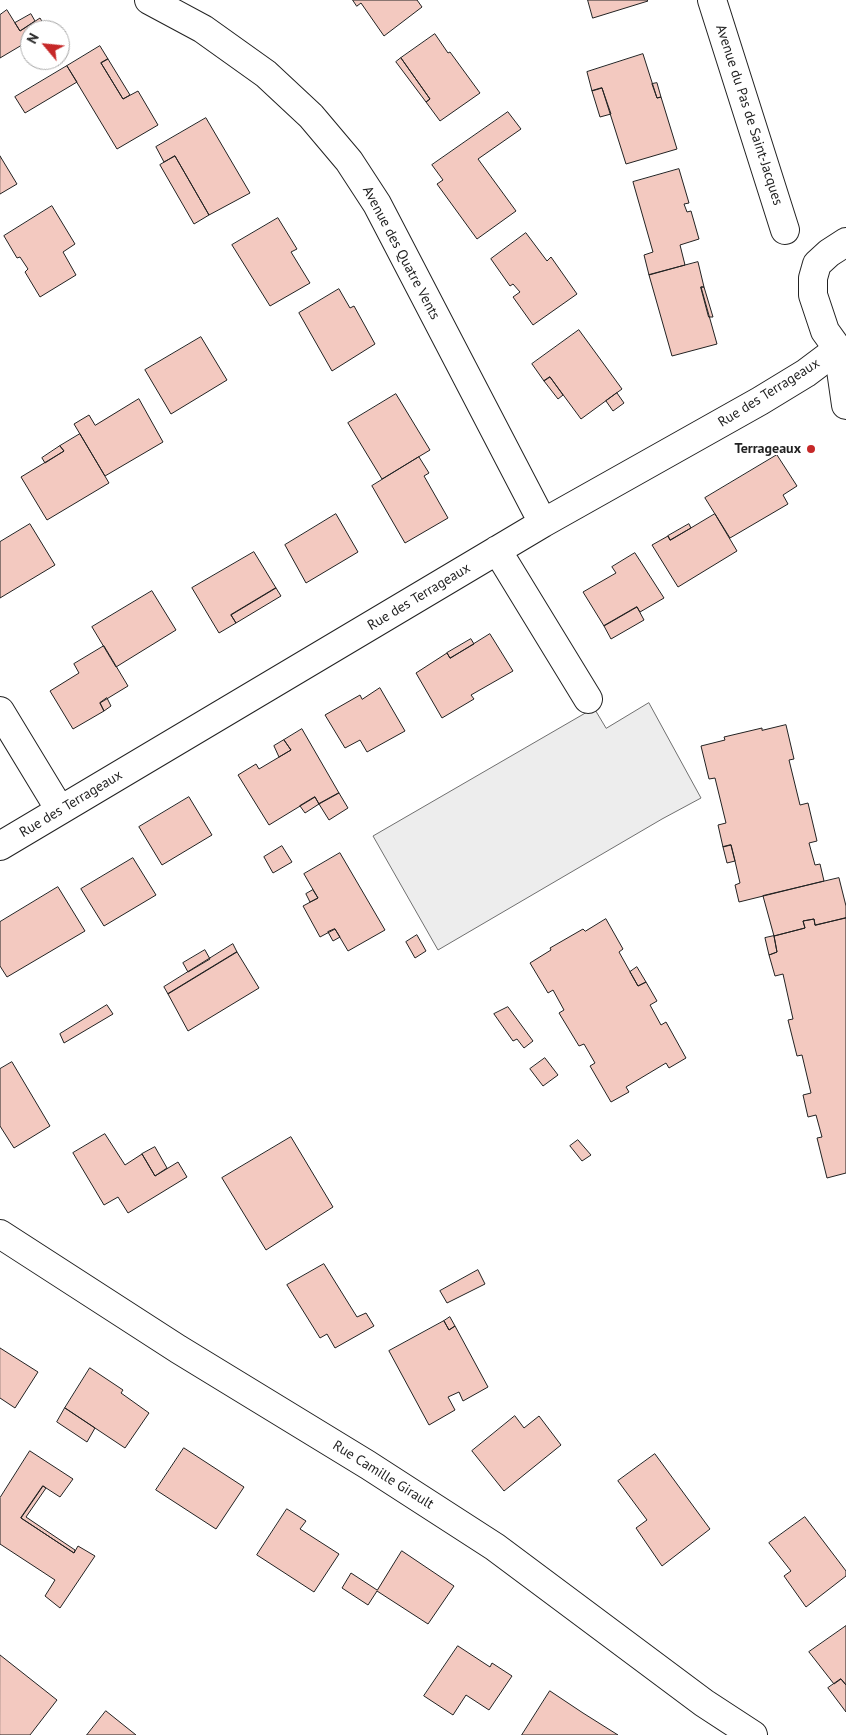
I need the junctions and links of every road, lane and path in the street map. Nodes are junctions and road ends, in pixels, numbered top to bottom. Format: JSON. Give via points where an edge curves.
{"nodes":[{"id":1,"x":149,"y":0,"type":"edge"},
{"id":2,"x":712,"y":0,"type":"edge"},
{"id":3,"x":785,"y":230,"type":"dead end"},
{"id":4,"x":846,"y":242,"type":"edge"},
{"id":5,"x":842,"y":349,"type":"edge"},
{"id":6,"x":846,"y":405,"type":"edge"},
{"id":7,"x":543,"y":523,"type":"junction"},
{"id":8,"x":497,"y":550,"type":"junction"},
{"id":9,"x":588,"y":699,"type":"dead end"},
{"id":10,"x":0,"y":711,"type":"edge"},
{"id":11,"x":60,"y":810,"type":"junction"},
{"id":12,"x":0,"y":846,"type":"edge"},
{"id":13,"x":0,"y":1234,"type":"edge"},
{"id":14,"x":752,"y":1735,"type":"edge"}],
"edges":[{"from":1,"to":7,"type":"street","name":"Avenue des Quatre Vents","via":[[203,29],[266,74],[311,116],[348,160],[378,204]]},
{"from":2,"to":3,"type":"street","name":"Avenue du Pas de Saint-Jacques"},
{"from":4,"to":5,"type":"street","via":[[817,264],[813,278],[813,295],[825,331]]},
{"from":5,"to":6,"type":"street"},
{"from":5,"to":7,"type":"street","name":"Rue des Terrageaux","via":[[760,401]]},
{"from":7,"to":8,"type":"street","name":"Rue des Terrageaux"},
{"from":8,"to":9,"type":"street"},
{"from":8,"to":11,"type":"street","name":"Rue des Terrageaux"},
{"from":10,"to":11,"type":"street"},
{"from":11,"to":12,"type":"street","name":"Rue des Terrageaux"},
{"from":13,"to":14,"type":"street","name":"Rue Camille Girault","via":[[495,1547]]}]}
